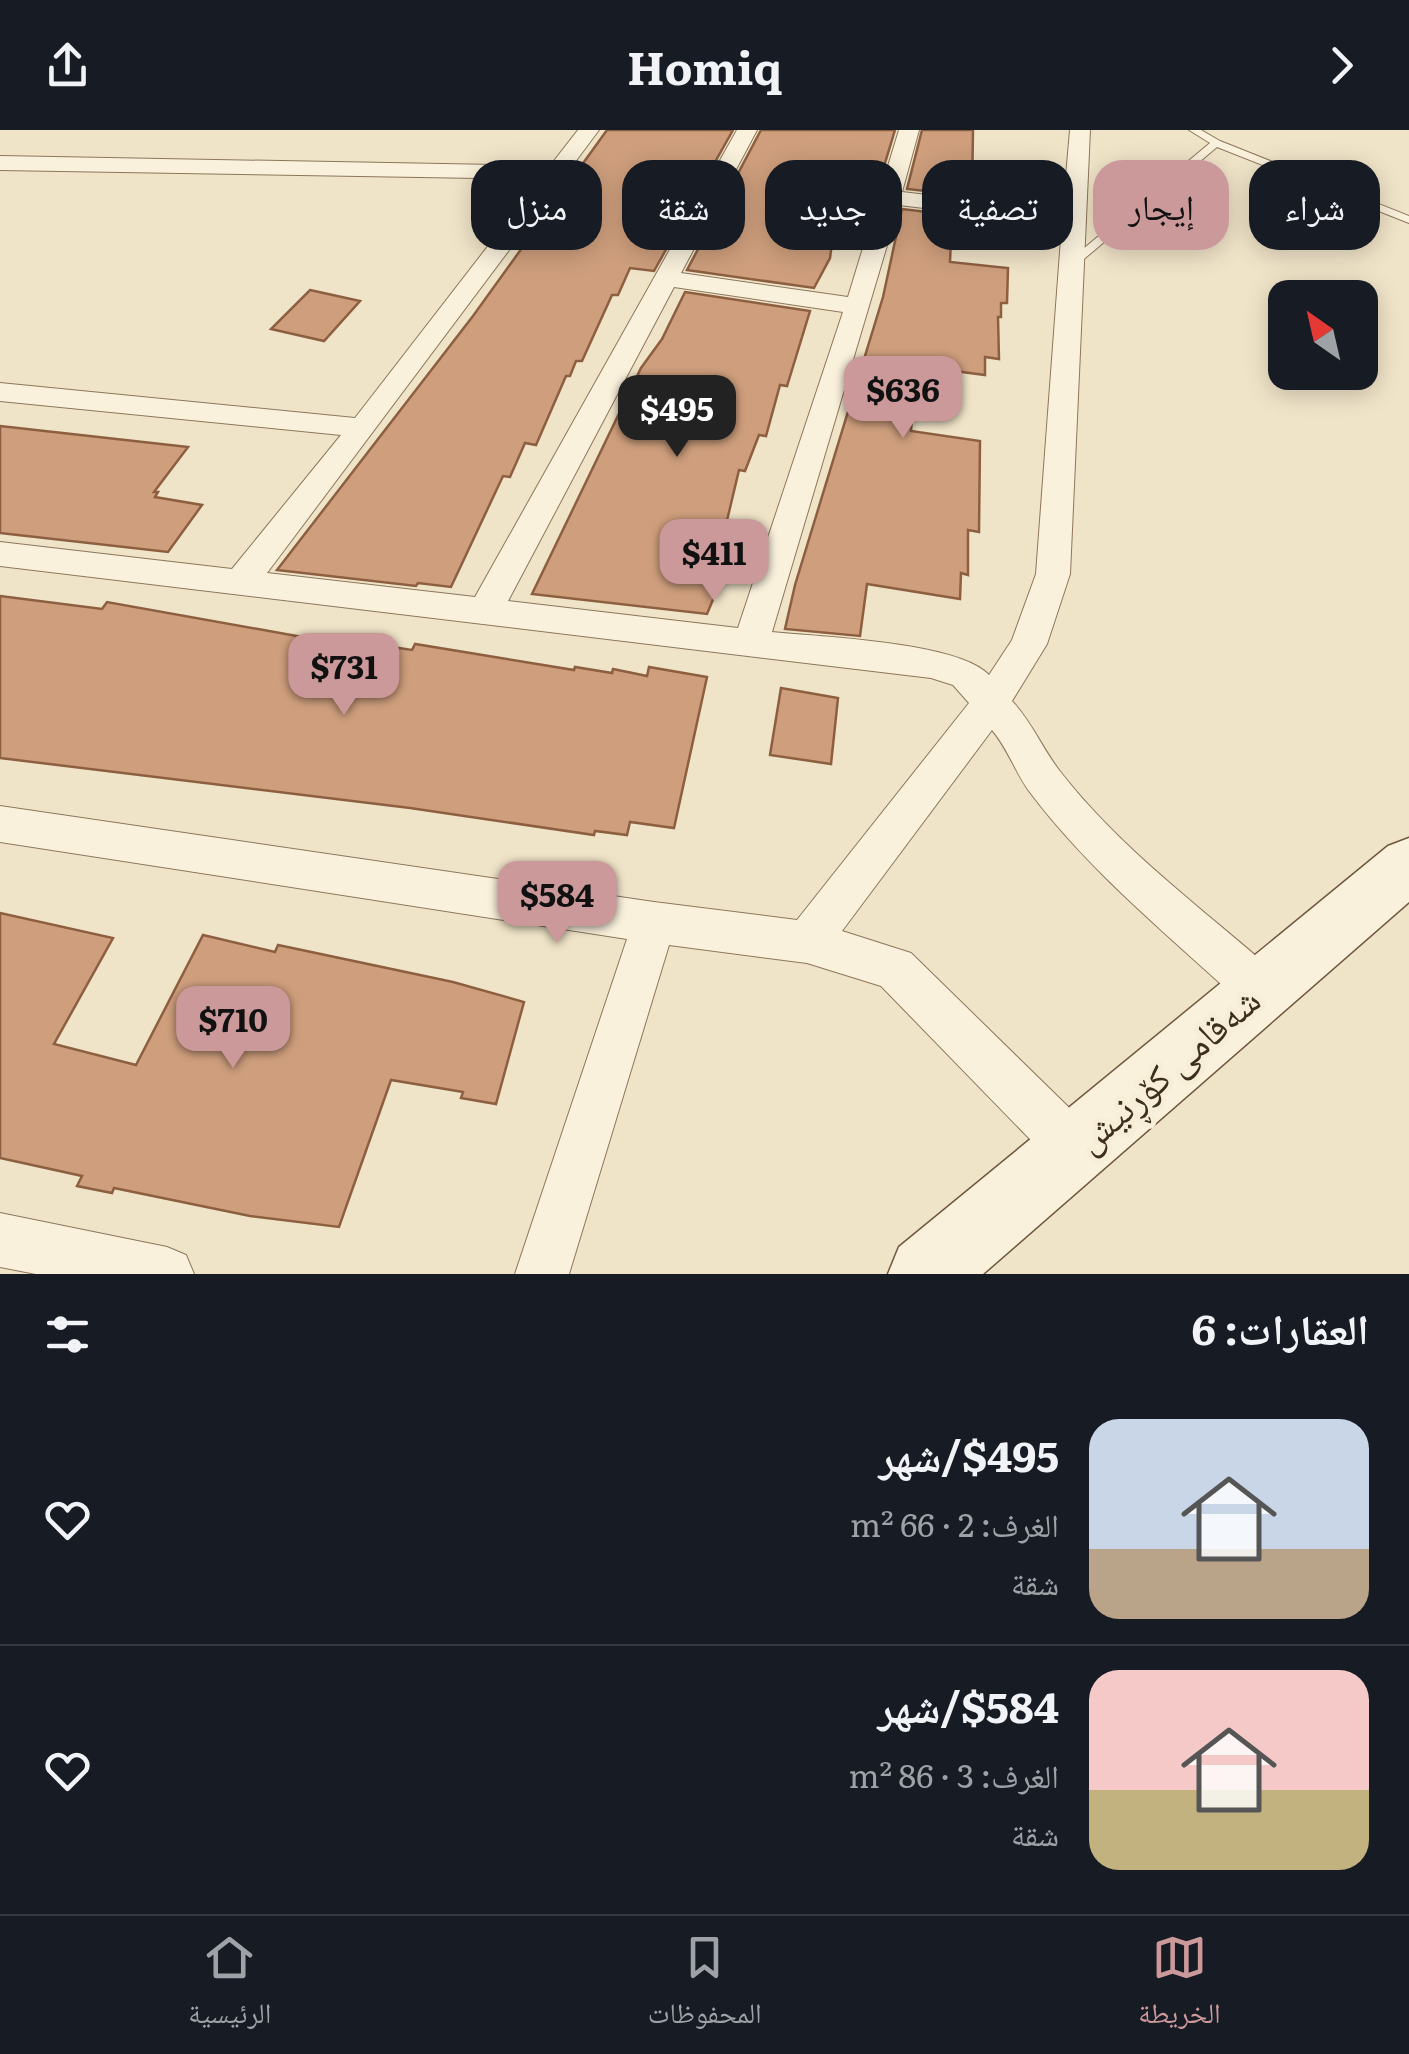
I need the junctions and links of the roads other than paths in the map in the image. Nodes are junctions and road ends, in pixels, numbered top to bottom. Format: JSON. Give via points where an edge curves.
{"nodes":[{"id":1,"x":590,"y":130,"type":"edge"},
{"id":2,"x":747,"y":130,"type":"edge"},
{"id":3,"x":909,"y":130,"type":"edge"},
{"id":4,"x":1080,"y":130,"type":"edge"},
{"id":5,"x":1194,"y":130,"type":"edge"},
{"id":6,"x":1216,"y":144,"type":"junction"},
{"id":7,"x":566,"y":160,"type":"edge"},
{"id":8,"x":900,"y":160,"type":"edge"},
{"id":9,"x":0,"y":163,"type":"edge"},
{"id":10,"x":471,"y":171,"type":"edge"},
{"id":11,"x":902,"y":199,"type":"edge"},
{"id":12,"x":1076,"y":220,"type":"junction"},
{"id":13,"x":1409,"y":220,"type":"edge"},
{"id":14,"x":498,"y":250,"type":"edge"},
{"id":15,"x":873,"y":250,"type":"edge"},
{"id":16,"x":1074,"y":262,"type":"junction"},
{"id":17,"x":668,"y":279,"type":"junction"},
{"id":18,"x":858,"y":306,"type":"junction"},
{"id":19,"x":0,"y":392,"type":"edge"},
{"id":20,"x":363,"y":428,"type":"junction"},
{"id":21,"x":0,"y":554,"type":"edge"},
{"id":22,"x":240,"y":582,"type":"junction"},
{"id":23,"x":485,"y":611,"type":"junction"},
{"id":24,"x":751,"y":642,"type":"junction"},
{"id":25,"x":991,"y":702,"type":"junction"},
{"id":26,"x":0,"y":824,"type":"edge"},
{"id":27,"x":1409,"y":865,"type":"edge"},
{"id":28,"x":654,"y":923,"type":"junction"},
{"id":29,"x":807,"y":942,"type":"junction"},
{"id":30,"x":1261,"y":990,"type":"junction"},
{"id":31,"x":1075,"y":1149,"type":"junction"},
{"id":32,"x":0,"y":1240,"type":"edge"},
{"id":33,"x":138,"y":1271,"type":"edge"},
{"id":34,"x":542,"y":1274,"type":"edge"},
{"id":35,"x":926,"y":1274,"type":"edge"}],
"edges":[{"from":1,"to":7,"type":"street"},
{"from":2,"to":17,"type":"street"},
{"from":3,"to":8,"type":"street"},
{"from":4,"to":12,"type":"street"},
{"from":5,"to":6,"type":"lane"},
{"from":6,"to":13,"type":"lane"},
{"from":6,"to":16,"type":"lane"},
{"from":9,"to":10,"type":"street"},
{"from":11,"to":12,"type":"street"},
{"from":12,"to":16,"type":"street"},
{"from":14,"to":20,"type":"street"},
{"from":15,"to":18,"type":"street"},
{"from":16,"to":25,"type":"street","via":[[1053,574],[1029,644]]},
{"from":17,"to":18,"type":"street"},
{"from":17,"to":23,"type":"street"},
{"from":18,"to":24,"type":"street"},
{"from":19,"to":20,"type":"street"},
{"from":20,"to":22,"type":"street"},
{"from":21,"to":22,"type":"street"},
{"from":22,"to":23,"type":"street"},
{"from":23,"to":24,"type":"street"},
{"from":24,"to":25,"type":"street","via":[[932,664],[966,674]]},
{"from":25,"to":29,"type":"street"},
{"from":25,"to":30,"type":"street","via":[[1018,733],[1044,781],[1113,856]]},
{"from":26,"to":28,"type":"street"},
{"from":27,"to":30,"type":"main road","name":"شەقامی کۆڕنیش"},
{"from":28,"to":29,"type":"street"},
{"from":28,"to":34,"type":"street"},
{"from":29,"to":31,"type":"street","via":[[895,968]]},
{"from":30,"to":31,"type":"main road","name":"شەقامی کۆڕنیش"},
{"from":31,"to":35,"type":"main road","name":"شەقامی کۆڕنیش"},
{"from":32,"to":33,"type":"street"}]}
